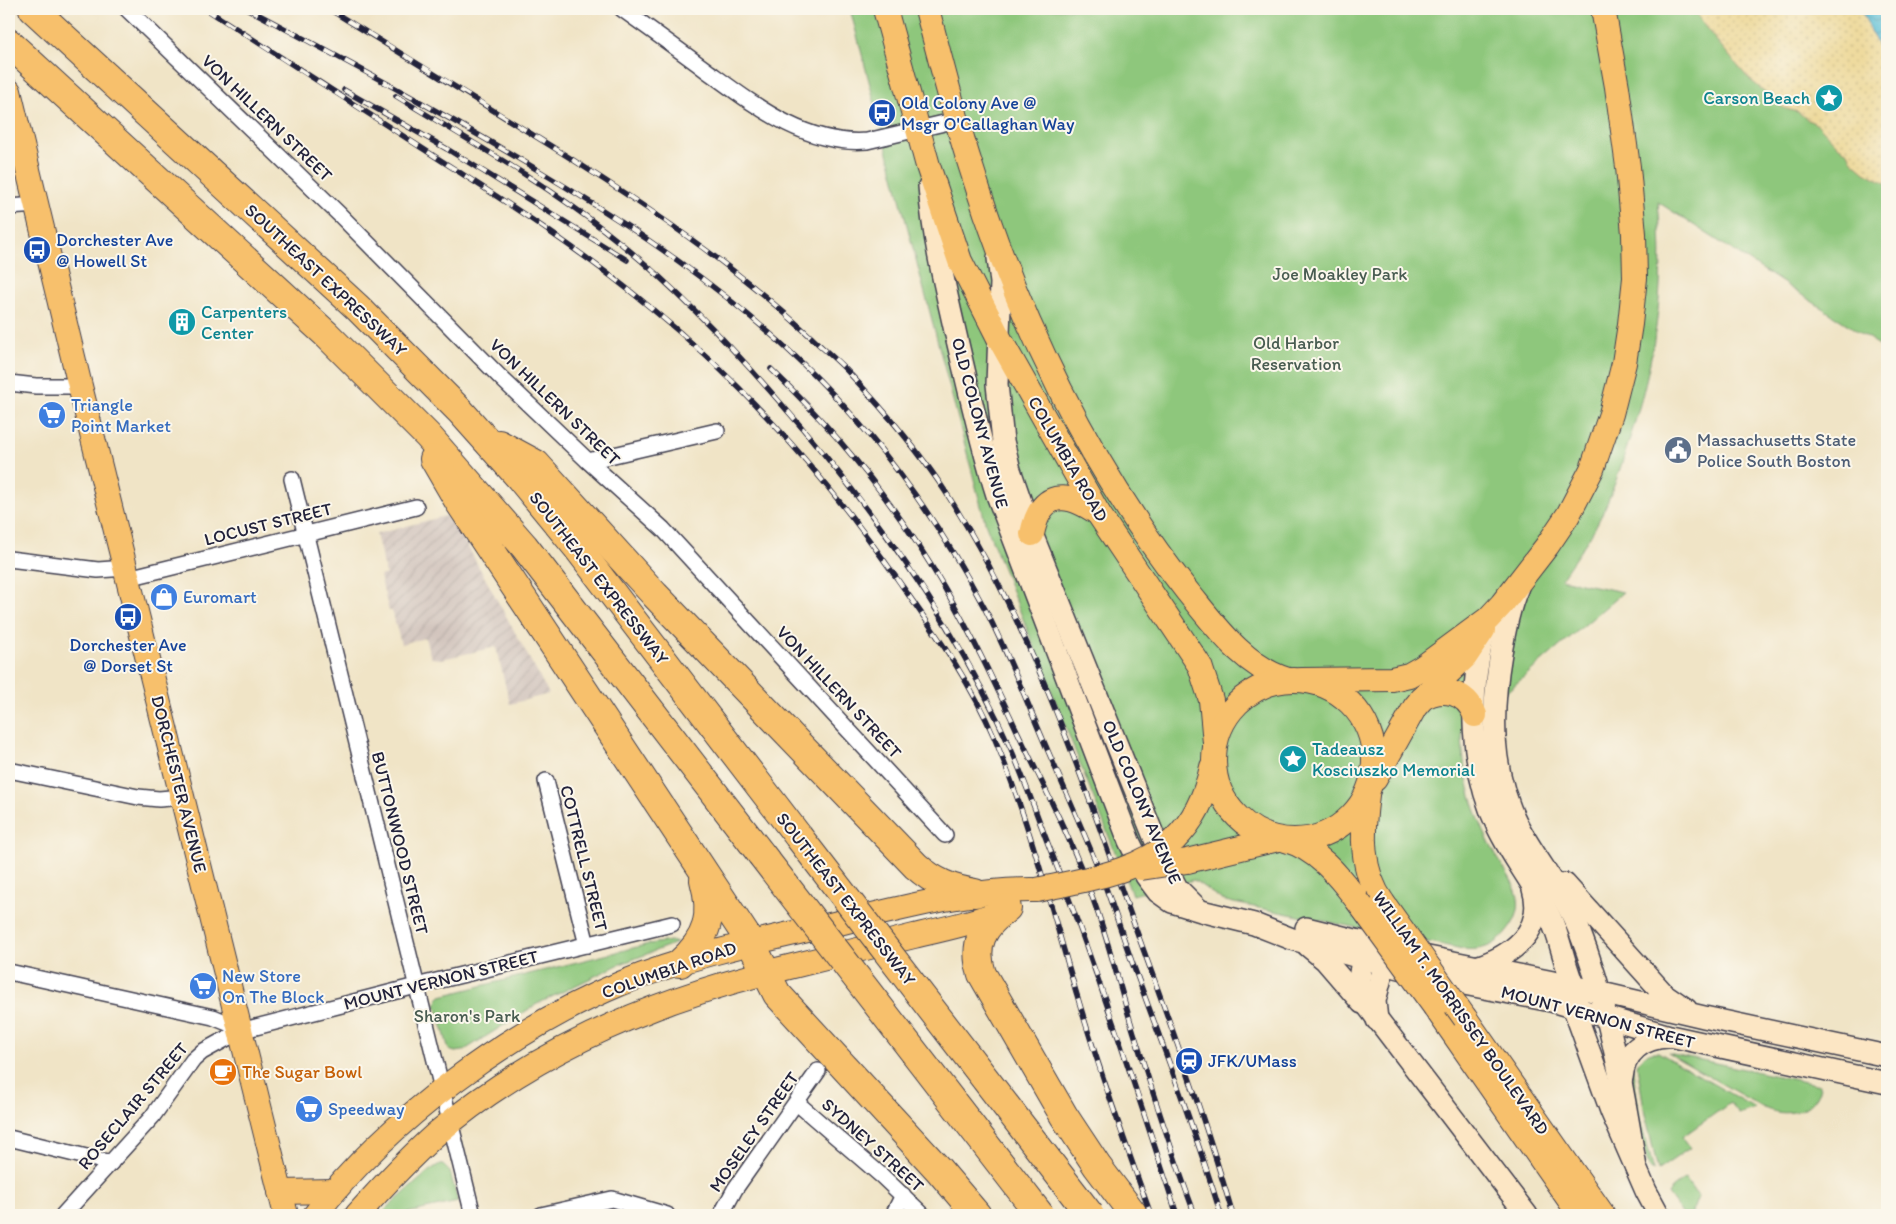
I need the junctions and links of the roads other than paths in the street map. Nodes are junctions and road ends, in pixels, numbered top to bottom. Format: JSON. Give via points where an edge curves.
{"nodes":[{"id":1,"x":32,"y":9,"type":"edge"},
{"id":2,"x":126,"y":9,"type":"edge"},
{"id":3,"x":622,"y":9,"type":"edge"},
{"id":4,"x":885,"y":9,"type":"edge"},
{"id":5,"x":927,"y":9,"type":"edge"},
{"id":6,"x":1603,"y":9,"type":"edge"},
{"id":7,"x":9,"y":43,"type":"edge"},
{"id":8,"x":9,"y":91,"type":"edge"},
{"id":9,"x":957,"y":120,"type":"junction"},
{"id":10,"x":918,"y":129,"type":"junction"},
{"id":11,"x":928,"y":166,"type":"junction"},
{"id":12,"x":37,"y":206,"type":"junction"},
{"id":13,"x":9,"y":207,"type":"edge"},
{"id":14,"x":991,"y":224,"type":"junction"},
{"id":15,"x":998,"y":336,"type":"junction"},
{"id":16,"x":9,"y":383,"type":"edge"},
{"id":17,"x":80,"y":386,"type":"junction"},
{"id":18,"x":409,"y":416,"type":"junction"},
{"id":19,"x":717,"y":431,"type":"dead end"},
{"id":20,"x":480,"y":433,"type":"junction"},
{"id":21,"x":588,"y":461,"type":"junction"},
{"id":22,"x":292,"y":479,"type":"dead end"},
{"id":23,"x":416,"y":507,"type":"dead end"},
{"id":24,"x":1098,"y":513,"type":"junction"},
{"id":25,"x":306,"y":534,"type":"junction"},
{"id":26,"x":1032,"y":534,"type":"junction"},
{"id":27,"x":9,"y":559,"type":"edge"},
{"id":28,"x":127,"y":573,"type":"junction"},
{"id":29,"x":1520,"y":582,"type":"junction"},
{"id":30,"x":1488,"y":619,"type":"junction"},
{"id":31,"x":1295,"y":680,"type":"junction"},
{"id":32,"x":1420,"y":700,"type":"junction"},
{"id":33,"x":1475,"y":715,"type":"junction"},
{"id":34,"x":1214,"y":750,"type":"junction"},
{"id":35,"x":9,"y":770,"type":"edge"},
{"id":36,"x":546,"y":781,"type":"dead end"},
{"id":37,"x":1368,"y":792,"type":"junction"},
{"id":38,"x":182,"y":797,"type":"junction"},
{"id":39,"x":945,"y":835,"type":"dead end"},
{"id":40,"x":1281,"y":839,"type":"junction"},
{"id":41,"x":1527,"y":841,"type":"junction"},
{"id":42,"x":697,"y":863,"type":"junction"},
{"id":43,"x":1124,"y":870,"type":"junction"},
{"id":44,"x":1532,"y":884,"type":"junction"},
{"id":45,"x":1037,"y":890,"type":"junction"},
{"id":46,"x":974,"y":893,"type":"junction"},
{"id":47,"x":1008,"y":908,"type":"junction"},
{"id":48,"x":1200,"y":911,"type":"junction"},
{"id":49,"x":672,"y":924,"type":"dead end"},
{"id":50,"x":1254,"y":924,"type":"junction"},
{"id":51,"x":1299,"y":940,"type":"junction"},
{"id":52,"x":750,"y":943,"type":"junction"},
{"id":53,"x":587,"y":945,"type":"junction"},
{"id":54,"x":1365,"y":950,"type":"junction"},
{"id":55,"x":1386,"y":956,"type":"junction"},
{"id":56,"x":680,"y":963,"type":"junction"},
{"id":57,"x":1476,"y":967,"type":"junction"},
{"id":58,"x":9,"y":972,"type":"edge"},
{"id":59,"x":765,"y":972,"type":"junction"},
{"id":60,"x":1551,"y":982,"type":"junction"},
{"id":61,"x":416,"y":986,"type":"junction"},
{"id":62,"x":1574,"y":986,"type":"junction"},
{"id":63,"x":1600,"y":992,"type":"junction"},
{"id":64,"x":1574,"y":1008,"type":"junction"},
{"id":65,"x":1704,"y":1017,"type":"junction"},
{"id":66,"x":1608,"y":1018,"type":"junction"},
{"id":67,"x":1377,"y":1020,"type":"junction"},
{"id":68,"x":240,"y":1031,"type":"junction"},
{"id":69,"x":1670,"y":1036,"type":"junction"},
{"id":70,"x":1887,"y":1056,"type":"edge"},
{"id":71,"x":818,"y":1071,"type":"dead end"},
{"id":72,"x":1622,"y":1081,"type":"junction"},
{"id":73,"x":1887,"y":1083,"type":"edge"},
{"id":74,"x":442,"y":1090,"type":"junction"},
{"id":75,"x":797,"y":1103,"type":"junction"},
{"id":76,"x":450,"y":1123,"type":"junction"},
{"id":77,"x":9,"y":1138,"type":"edge"},
{"id":78,"x":111,"y":1163,"type":"junction"},
{"id":79,"x":1636,"y":1168,"type":"junction"},
{"id":80,"x":334,"y":1190,"type":"junction"},
{"id":81,"x":280,"y":1192,"type":"junction"},
{"id":82,"x":903,"y":1196,"type":"junction"},
{"id":83,"x":63,"y":1215,"type":"edge"},
{"id":84,"x":286,"y":1215,"type":"edge"},
{"id":85,"x":314,"y":1215,"type":"edge"},
{"id":86,"x":357,"y":1215,"type":"edge"},
{"id":87,"x":473,"y":1215,"type":"edge"},
{"id":88,"x":540,"y":1215,"type":"edge"},
{"id":89,"x":667,"y":1215,"type":"edge"},
{"id":90,"x":721,"y":1215,"type":"edge"},
{"id":91,"x":893,"y":1215,"type":"edge"},
{"id":92,"x":923,"y":1215,"type":"edge"},
{"id":93,"x":978,"y":1215,"type":"edge"},
{"id":94,"x":1040,"y":1215,"type":"edge"},
{"id":95,"x":1090,"y":1215,"type":"edge"},
{"id":96,"x":1134,"y":1215,"type":"edge"},
{"id":97,"x":1527,"y":1215,"type":"edge"},
{"id":98,"x":1580,"y":1215,"type":"edge"},
{"id":99,"x":1603,"y":1215,"type":"edge"},
{"id":100,"x":1659,"y":1215,"type":"edge"}],
"edges":[{"from":1,"to":20,"type":"highway","name":"SOUTHEAST EXPRESSWAY","via":[[358,308]]},
{"from":2,"to":21,"type":"street","name":"VON HILLERN STREET"},
{"from":3,"to":10,"type":"street","via":[[756,106],[806,131],[860,142]]},
{"from":4,"to":10,"type":"main road","name":"OLD COLONY AVENUE"},
{"from":5,"to":9,"type":"main road","name":"OLD COLONY AVENUE"},
{"from":6,"to":29,"type":"main road","via":[[1634,221],[1635,278],[1629,331],[1614,400],[1592,469],[1568,515]]},
{"from":7,"to":18,"type":"highway","via":[[312,321]]},
{"from":8,"to":12,"type":"main road","name":"DORCHESTER AVENUE"},
{"from":9,"to":10,"type":"street"},
{"from":9,"to":14,"type":"main road","name":"OLD COLONY AVENUE"},
{"from":10,"to":11,"type":"main road","name":"OLD COLONY AVENUE"},
{"from":11,"to":15,"type":"main road","name":"COLUMBIA ROAD","via":[[960,261]]},
{"from":11,"to":48,"type":"street","name":"OLD COLONY AVENUE","via":[[936,244],[980,437],[997,495],[1135,856],[1158,892],[1172,902]]},
{"from":12,"to":13,"type":"street"},
{"from":12,"to":17,"type":"main road","name":"DORCHESTER AVENUE"},
{"from":14,"to":15,"type":"street","name":"OLD COLONY AVENUE","via":[[1001,283]]},
{"from":14,"to":31,"type":"main road","name":"COLUMBIA ROAD","via":[[1019,298],[1056,378],[1139,526],[1173,572],[1244,655],[1273,674]]},
{"from":15,"to":24,"type":"main road","name":"COLUMBIA ROAD"},
{"from":15,"to":26,"type":"street","name":"OLD COLONY AVENUE","via":[[997,384],[1003,441]]},
{"from":16,"to":17,"type":"street"},
{"from":17,"to":28,"type":"main road","name":"DORCHESTER AVENUE"},
{"from":18,"to":42,"type":"highway","via":[[459,502]]},
{"from":18,"to":94,"type":"highway","bridge":true,"via":[[524,546]]},
{"from":19,"to":21,"type":"street"},
{"from":20,"to":46,"type":"highway","via":[[536,464],[668,609],[916,866],[943,885]]},
{"from":20,"to":95,"type":"highway","name":"SOUTHEAST EXPRESSWAY","bridge":true,"via":[[576,546]]},
{"from":21,"to":39,"type":"street","name":"VON HILLERN STREET","via":[[663,529]]},
{"from":22,"to":25,"type":"street","name":"BUTTONWOOD STREET"},
{"from":23,"to":25,"type":"street","name":"LOCUST STREET"},
{"from":24,"to":26,"type":"main road","via":[[1079,501],[1059,498],[1041,510]]},
{"from":24,"to":34,"type":"main road","name":"COLUMBIA ROAD","via":[[1200,666],[1211,700]]},
{"from":25,"to":28,"type":"street","name":"LOCUST STREET"},
{"from":25,"to":61,"type":"street","name":"BUTTONWOOD STREET"},
{"from":26,"to":48,"type":"street","name":"OLD COLONY AVENUE","via":[[1167,869],[1177,888]]},
{"from":27,"to":28,"type":"street","name":"LOCUST STREET"},
{"from":28,"to":38,"type":"main road","name":"DORCHESTER AVENUE"},
{"from":29,"to":30,"type":"main road"},
{"from":29,"to":41,"type":"street","via":[[1503,642],[1495,692],[1494,730],[1503,788]]},
{"from":30,"to":31,"type":"main road","via":[[1405,676],[1388,680]]},
{"from":30,"to":32,"type":"main road","via":[[1466,657]]},
{"from":30,"to":33,"type":"street","via":[[1479,656]]},
{"from":31,"to":34,"type":"main road","via":[[1260,687],[1241,699],[1223,722]]},
{"from":31,"to":37,"type":"main road","via":[[1322,685],[1339,693],[1365,721],[1374,751]]},
{"from":32,"to":33,"type":"main road","via":[[1440,692],[1454,693],[1466,700]]},
{"from":32,"to":37,"type":"main road"},
{"from":33,"to":44,"type":"street","via":[[1479,769],[1488,804],[1502,836]]},
{"from":34,"to":40,"type":"main road","via":[[1216,782],[1231,810],[1254,830]]},
{"from":34,"to":43,"type":"main road","name":"COLUMBIA ROAD","bridge":true,"via":[[1209,779],[1189,824],[1149,859]]},
{"from":35,"to":38,"type":"street","via":[[138,797]]},
{"from":36,"to":53,"type":"street","name":"COTTRELL STREET"},
{"from":37,"to":40,"type":"main road","via":[[1352,815],[1332,831],[1309,839]]},
{"from":37,"to":99,"type":"main road","name":"WILLIAM T. MORRISSEY BOULEVARD","bridge":true,"via":[[1364,828],[1366,866],[1372,885]]},
{"from":38,"to":68,"type":"main road","name":"DORCHESTER AVENUE"},
{"from":40,"to":43,"type":"main road","name":"COLUMBIA ROAD","bridge":true,"via":[[1187,861]]},
{"from":40,"to":98,"type":"main road","name":"WILLIAM T. MORRISSEY BOULEVARD","bridge":true,"via":[[1315,855],[1357,900]]},
{"from":41,"to":63,"type":"street","via":[[1569,907]]},
{"from":41,"to":65,"type":"street","via":[[1664,994]]},
{"from":42,"to":52,"type":"highway"},
{"from":42,"to":56,"type":"highway","via":[[709,897],[709,919],[698,944]]},
{"from":43,"to":45,"type":"main road","name":"COLUMBIA ROAD","bridge":true},
{"from":44,"to":57,"type":"street","via":[[1535,909],[1526,936],[1510,952]]},
{"from":44,"to":62,"type":"street","via":[[1550,918]]},
{"from":45,"to":46,"type":"main road","name":"COLUMBIA ROAD"},
{"from":45,"to":47,"type":"main road","name":"COLUMBIA ROAD"},
{"from":46,"to":52,"type":"main road","name":"COLUMBIA ROAD"},
{"from":47,"to":59,"type":"main road","name":"COLUMBIA ROAD","via":[[959,925]]},
{"from":47,"to":96,"type":"highway","via":[[994,918],[982,936],[978,950],[979,966],[1077,1136]]},
{"from":48,"to":50,"type":"street","name":"MOUNT VERNON STREET"},
{"from":49,"to":53,"type":"street","name":"MOUNT VERNON STREET"},
{"from":50,"to":51,"type":"street","name":"MOUNT VERNON STREET"},
{"from":50,"to":54,"type":"street","name":"MOUNT VERNON STREET","via":[[1302,928]]},
{"from":51,"to":54,"type":"street","name":"MOUNT VERNON STREET"},
{"from":51,"to":67,"type":"street","via":[[1325,960]]},
{"from":52,"to":56,"type":"main road","name":"COLUMBIA ROAD"},
{"from":52,"to":59,"type":"highway"},
{"from":53,"to":61,"type":"street","name":"MOUNT VERNON STREET"},
{"from":54,"to":55,"type":"street","name":"MOUNT VERNON STREET"},
{"from":54,"to":67,"type":"street","via":[[1358,977],[1359,988]]},
{"from":55,"to":57,"type":"street","name":"MOUNT VERNON STREET"},
{"from":55,"to":64,"type":"street","name":"MOUNT VERNON STREET","via":[[1454,982]]},
{"from":55,"to":67,"type":"street","name":"WILLIAM T. MORRISSEY BOULEVARD","via":[[1376,1001]]},
{"from":56,"to":74,"type":"main road","name":"COLUMBIA ROAD","via":[[622,983],[568,1009],[488,1056]]},
{"from":57,"to":60,"type":"street","name":"MOUNT VERNON STREET"},
{"from":58,"to":68,"type":"street","via":[[213,1017]]},
{"from":59,"to":76,"type":"main road","name":"COLUMBIA ROAD","via":[[690,994],[607,1027],[519,1076]]},
{"from":59,"to":93,"type":"highway","via":[[777,994]]},
{"from":60,"to":62,"type":"street","name":"MOUNT VERNON STREET"},
{"from":60,"to":64,"type":"street","via":[[1564,990]]},
{"from":61,"to":68,"type":"street","name":"MOUNT VERNON STREET"},
{"from":61,"to":74,"type":"street","name":"BUTTONWOOD STREET"},
{"from":62,"to":63,"type":"street","name":"MOUNT VERNON STREET"},
{"from":62,"to":66,"type":"street","via":[[1586,1006]]},
{"from":63,"to":65,"type":"street","name":"MOUNT VERNON STREET"},
{"from":63,"to":66,"type":"street"},
{"from":64,"to":66,"type":"street","name":"MOUNT VERNON STREET"},
{"from":64,"to":79,"type":"street","via":[[1611,1111]]},
{"from":65,"to":70,"type":"street","name":"MOUNT VERNON STREET"},
{"from":66,"to":69,"type":"street","name":"MOUNT VERNON STREET"},
{"from":66,"to":72,"type":"street"},
{"from":67,"to":97,"type":"street"},
{"from":68,"to":78,"type":"street","name":"ROSECLAIR STREET","via":[[193,1060],[152,1117]]},
{"from":68,"to":81,"type":"main road","name":"DORCHESTER AVENUE"},
{"from":69,"to":72,"type":"street","via":[[1650,1039],[1634,1049],[1625,1063]]},
{"from":69,"to":73,"type":"street","name":"MOUNT VERNON STREET"},
{"from":71,"to":75,"type":"street","name":"MOSELEY STREET"},
{"from":72,"to":79,"type":"street"},
{"from":74,"to":76,"type":"street","name":"BUTTONWOOD STREET"},
{"from":74,"to":80,"type":"main road","name":"COLUMBIA ROAD","via":[[370,1153]]},
{"from":75,"to":82,"type":"street","name":"SYDNEY STREET"},
{"from":75,"to":90,"type":"street","name":"MOSELEY STREET","via":[[735,1189]]},
{"from":76,"to":86,"type":"main road","name":"COLUMBIA ROAD","via":[[402,1166]]},
{"from":76,"to":87,"type":"street","name":"BUTTONWOOD STREET"},
{"from":77,"to":78,"type":"street"},
{"from":78,"to":83,"type":"street","name":"ROSECLAIR STREET"},
{"from":79,"to":100,"type":"street"},
{"from":80,"to":81,"type":"main road"},
{"from":80,"to":85,"type":"main road","name":"COLUMBIA ROAD"},
{"from":81,"to":84,"type":"main road","name":"DORCHESTER AVENUE"},
{"from":82,"to":91,"type":"street"},
{"from":82,"to":92,"type":"street","name":"SYDNEY STREET"},
{"from":88,"to":89,"type":"street","via":[[612,1199]]}]}
